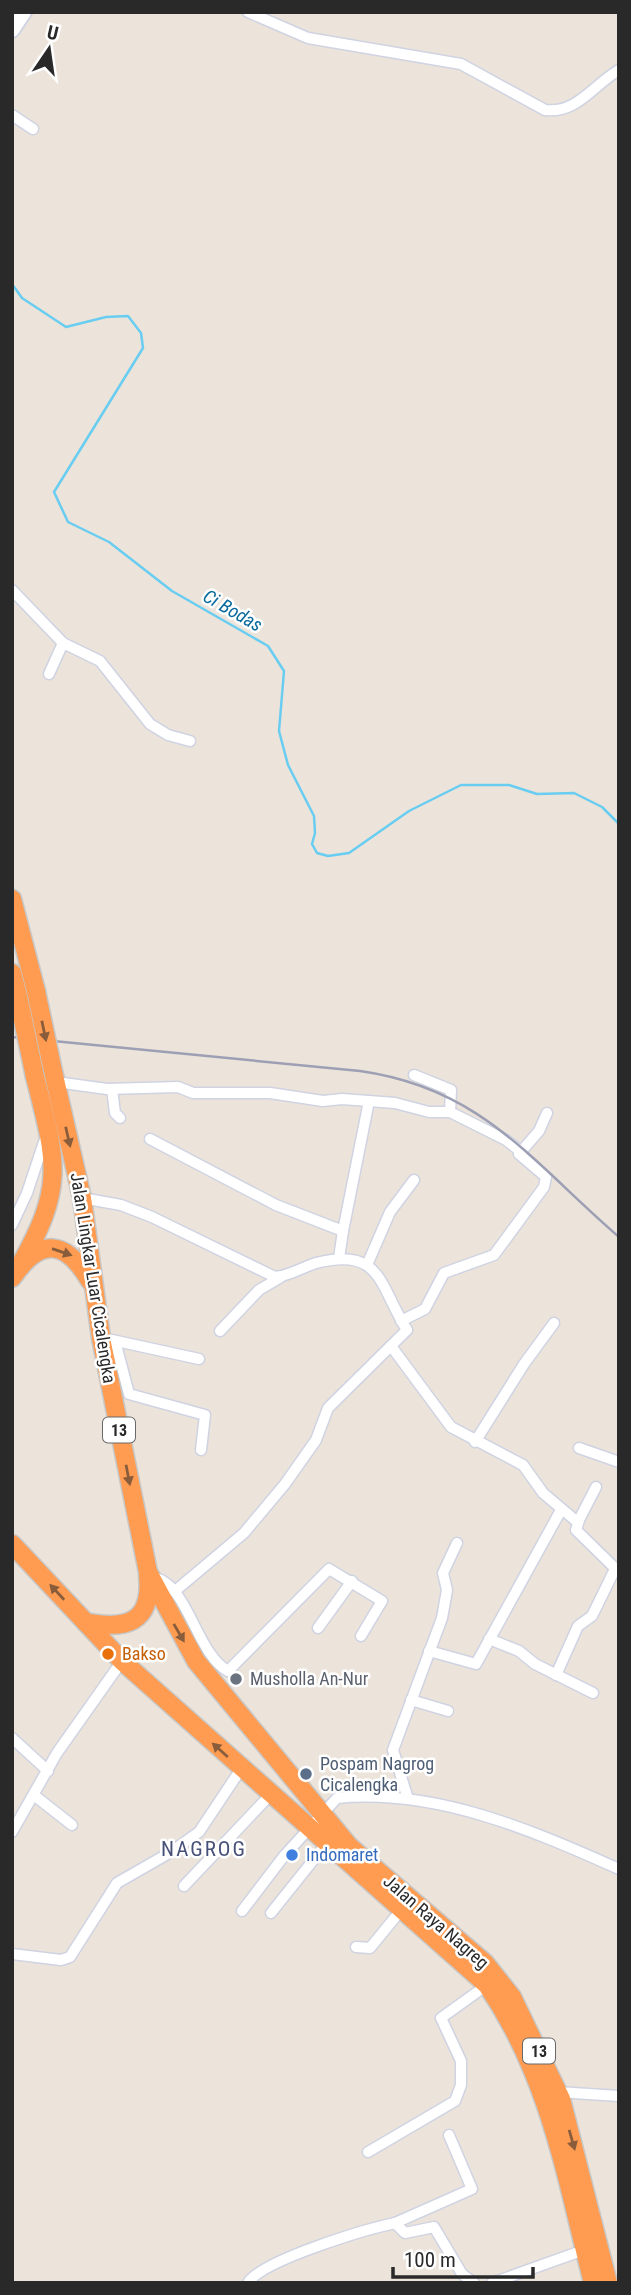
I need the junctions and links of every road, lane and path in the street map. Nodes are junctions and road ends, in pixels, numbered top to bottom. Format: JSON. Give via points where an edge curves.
{"nodes":[{"id":1,"x":24,"y":12,"type":"edge"},
{"id":2,"x":248,"y":12,"type":"edge"},
{"id":3,"x":12,"y":30,"type":"edge"},
{"id":4,"x":619,"y":71,"type":"edge"},
{"id":5,"x":12,"y":115,"type":"edge"},
{"id":6,"x":33,"y":129,"type":"dead end"},
{"id":7,"x":12,"y":590,"type":"edge"},
{"id":8,"x":63,"y":643,"type":"junction"},
{"id":9,"x":49,"y":674,"type":"dead end"},
{"id":10,"x":190,"y":741,"type":"dead end"},
{"id":11,"x":12,"y":899,"type":"edge"},
{"id":12,"x":12,"y":973,"type":"edge"},
{"id":13,"x":414,"y":1075,"type":"dead end"},
{"id":14,"x":55,"y":1077,"type":"junction"},
{"id":15,"x":112,"y":1089,"type":"junction"},
{"id":16,"x":369,"y":1101,"type":"junction"},
{"id":17,"x":450,"y":1112,"type":"junction"},
{"id":18,"x":547,"y":1113,"type":"dead end"},
{"id":19,"x":120,"y":1118,"type":"dead end"},
{"id":20,"x":48,"y":1129,"type":"junction"},
{"id":21,"x":149,"y":1139,"type":"dead end"},
{"id":22,"x":520,"y":1151,"type":"junction"},
{"id":23,"x":414,"y":1180,"type":"dead end"},
{"id":24,"x":82,"y":1198,"type":"junction"},
{"id":25,"x":12,"y":1225,"type":"edge"},
{"id":26,"x":343,"y":1231,"type":"junction"},
{"id":27,"x":339,"y":1258,"type":"junction"},
{"id":28,"x":367,"y":1265,"type":"junction"},
{"id":29,"x":16,"y":1272,"type":"edge"},
{"id":30,"x":281,"y":1277,"type":"junction"},
{"id":31,"x":94,"y":1287,"type":"junction"},
{"id":32,"x":401,"y":1321,"type":"junction"},
{"id":33,"x":554,"y":1323,"type":"dead end"},
{"id":34,"x":220,"y":1331,"type":"dead end"},
{"id":35,"x":108,"y":1340,"type":"junction"},
{"id":36,"x":391,"y":1346,"type":"junction"},
{"id":37,"x":199,"y":1359,"type":"dead end"},
{"id":38,"x":475,"y":1442,"type":"junction"},
{"id":39,"x":579,"y":1448,"type":"dead end"},
{"id":40,"x":201,"y":1450,"type":"dead end"},
{"id":41,"x":619,"y":1462,"type":"edge"},
{"id":42,"x":596,"y":1487,"type":"dead end"},
{"id":43,"x":561,"y":1510,"type":"junction"},
{"id":44,"x":579,"y":1520,"type":"junction"},
{"id":45,"x":457,"y":1543,"type":"dead end"},
{"id":46,"x":12,"y":1544,"type":"edge"},
{"id":47,"x":617,"y":1570,"type":"edge"},
{"id":48,"x":149,"y":1574,"type":"junction"},
{"id":49,"x":352,"y":1581,"type":"junction"},
{"id":50,"x":175,"y":1591,"type":"junction"},
{"id":51,"x":85,"y":1622,"type":"junction"},
{"id":52,"x":318,"y":1628,"type":"dead end"},
{"id":53,"x":360,"y":1636,"type":"dead end"},
{"id":54,"x":489,"y":1639,"type":"junction"},
{"id":55,"x":429,"y":1651,"type":"junction"},
{"id":56,"x":122,"y":1661,"type":"junction"},
{"id":57,"x":556,"y":1675,"type":"junction"},
{"id":58,"x":593,"y":1693,"type":"dead end"},
{"id":59,"x":411,"y":1700,"type":"junction"},
{"id":60,"x":448,"y":1711,"type":"dead end"},
{"id":61,"x":12,"y":1738,"type":"edge"},
{"id":62,"x":242,"y":1769,"type":"junction"},
{"id":63,"x":48,"y":1771,"type":"junction"},
{"id":64,"x":271,"y":1794,"type":"junction"},
{"id":65,"x":35,"y":1796,"type":"junction"},
{"id":66,"x":408,"y":1800,"type":"junction"},
{"id":67,"x":322,"y":1813,"type":"junction"},
{"id":68,"x":72,"y":1825,"type":"dead end"},
{"id":69,"x":309,"y":1827,"type":"junction"},
{"id":70,"x":12,"y":1832,"type":"edge"},
{"id":71,"x":327,"y":1843,"type":"junction"},
{"id":72,"x":619,"y":1869,"type":"edge"},
{"id":73,"x":184,"y":1886,"type":"dead end"},
{"id":74,"x":402,"y":1909,"type":"junction"},
{"id":75,"x":242,"y":1911,"type":"dead end"},
{"id":76,"x":271,"y":1913,"type":"dead end"},
{"id":77,"x":356,"y":1947,"type":"dead end"},
{"id":78,"x":12,"y":1954,"type":"edge"},
{"id":79,"x":487,"y":1985,"type":"junction"},
{"id":80,"x":558,"y":2092,"type":"junction"},
{"id":81,"x":619,"y":2096,"type":"edge"},
{"id":82,"x":449,"y":2135,"type":"dead end"},
{"id":83,"x":368,"y":2152,"type":"dead end"},
{"id":84,"x":395,"y":2223,"type":"junction"},
{"id":85,"x":584,"y":2250,"type":"junction"},
{"id":86,"x":248,"y":2283,"type":"edge"},
{"id":87,"x":474,"y":2283,"type":"edge"},
{"id":88,"x":492,"y":2283,"type":"edge"},
{"id":89,"x":593,"y":2283,"type":"edge"},
{"id":90,"x":608,"y":2283,"type":"edge"}],
"edges":[{"from":1,"to":3,"type":"street"},
{"from":2,"to":4,"type":"street","via":[[308,38],[461,64],[545,110],[560,112],[571,107]]},
{"from":5,"to":6,"type":"street"},
{"from":7,"to":8,"type":"street"},
{"from":8,"to":9,"type":"street"},
{"from":8,"to":10,"type":"street","via":[[95,656],[158,730]]},
{"from":11,"to":14,"type":"highway","name":"Jalan Lingkar Luar Cicalengka","number":"13","one_way":true,"bridge":true},
{"from":12,"to":20,"type":"highway","name":"Jalan Lingkar Luar Cicalengka","bridge":true},
{"from":13,"to":17,"type":"street","via":[[451,1090]]},
{"from":14,"to":15,"type":"street"},
{"from":14,"to":24,"type":"highway","name":"Jalan Lingkar Luar Cicalengka","number":"13","one_way":true},
{"from":15,"to":16,"type":"street","via":[[178,1087],[193,1093]]},
{"from":15,"to":19,"type":"street"},
{"from":16,"to":17,"type":"street"},
{"from":16,"to":26,"type":"street"},
{"from":17,"to":22,"type":"street"},
{"from":18,"to":22,"type":"street","via":[[539,1132]]},
{"from":20,"to":25,"type":"street"},
{"from":20,"to":29,"type":"highway","name":"Jalan Lingkar Luar Cicalengka","via":[[54,1169],[52,1197]]},
{"from":21,"to":26,"type":"street","via":[[276,1205]]},
{"from":22,"to":32,"type":"street","via":[[521,1158],[546,1177],[544,1187],[494,1255],[444,1273],[425,1309]]},
{"from":23,"to":28,"type":"street","via":[[390,1212]]},
{"from":24,"to":30,"type":"street","via":[[152,1217]]},
{"from":24,"to":31,"type":"highway","name":"Jalan Lingkar Luar Cicalengka","number":"13"},
{"from":26,"to":27,"type":"street"},
{"from":27,"to":28,"type":"street"},
{"from":27,"to":30,"type":"street"},
{"from":28,"to":32,"type":"street","via":[[380,1275]]},
{"from":29,"to":31,"type":"highway","one_way":true,"via":[[41,1249],[68,1252]]},
{"from":30,"to":34,"type":"street","via":[[259,1290]]},
{"from":31,"to":35,"type":"highway","name":"Jalan Lingkar Luar Cicalengka","number":"13"},
{"from":32,"to":36,"type":"street","via":[[406,1333]]},
{"from":33,"to":38,"type":"street"},
{"from":35,"to":37,"type":"street"},
{"from":35,"to":40,"type":"street","via":[[129,1394],[205,1415]]},
{"from":35,"to":48,"type":"highway","name":"Jalan Lingkar Luar Cicalengka","number":"13","one_way":true},
{"from":36,"to":38,"type":"street","via":[[444,1419]]},
{"from":36,"to":50,"type":"street","via":[[328,1408],[316,1440],[244,1533]]},
{"from":38,"to":43,"type":"street","via":[[523,1465]]},
{"from":39,"to":41,"type":"street"},
{"from":42,"to":44,"type":"street"},
{"from":43,"to":44,"type":"street"},
{"from":43,"to":54,"type":"street"},
{"from":44,"to":47,"type":"street","via":[[576,1530]]},
{"from":45,"to":55,"type":"street","via":[[443,1573],[446,1603]]},
{"from":51,"to":46,"type":"highway","number":"13","one_way":true},
{"from":47,"to":57,"type":"street","via":[[592,1616],[578,1626]]},
{"from":48,"to":50,"type":"street"},
{"from":48,"to":51,"type":"highway","via":[[147,1605],[136,1619],[124,1626]]},
{"from":48,"to":67,"type":"highway","name":"Jalan Lingkar Luar Cicalengka","number":"13","one_way":true,"via":[[195,1661]]},
{"from":49,"to":50,"type":"street","via":[[335,1570],[326,1571],[228,1671],[194,1627]]},
{"from":49,"to":52,"type":"street"},
{"from":49,"to":53,"type":"street","via":[[382,1601]]},
{"from":51,"to":56,"type":"highway","number":"13"},
{"from":54,"to":55,"type":"street","via":[[475,1664]]},
{"from":54,"to":57,"type":"street","via":[[519,1651]]},
{"from":55,"to":59,"type":"street"},
{"from":62,"to":56,"type":"highway","number":"13","one_way":true},
{"from":56,"to":63,"type":"street"},
{"from":57,"to":58,"type":"street"},
{"from":59,"to":60,"type":"street"},
{"from":59,"to":66,"type":"street","via":[[393,1749]]},
{"from":61,"to":63,"type":"street"},
{"from":62,"to":64,"type":"highway","number":"13"},
{"from":62,"to":78,"type":"street","via":[[199,1832],[117,1883],[70,1957]]},
{"from":63,"to":65,"type":"street"},
{"from":64,"to":69,"type":"highway","number":"13"},
{"from":64,"to":73,"type":"street"},
{"from":65,"to":68,"type":"street"},
{"from":65,"to":70,"type":"street"},
{"from":66,"to":67,"type":"street","via":[[337,1798]]},
{"from":66,"to":72,"type":"street","via":[[509,1823]]},
{"from":67,"to":69,"type":"street"},
{"from":67,"to":80,"type":"highway","name":"Jalan Raya Nagreg","number":"13","via":[[349,1846],[498,1978],[534,2037]]},
{"from":69,"to":71,"type":"highway","name":"Jalan Raya Nagreg","number":"13"},
{"from":69,"to":75,"type":"street"},
{"from":71,"to":74,"type":"highway","name":"Jalan Raya Nagreg","number":"13"},
{"from":71,"to":76,"type":"street"},
{"from":74,"to":77,"type":"street","via":[[370,1948]]},
{"from":74,"to":79,"type":"highway","name":"Jalan Raya Nagreg","number":"13"},
{"from":79,"to":83,"type":"street","via":[[440,2018],[461,2061],[461,2085],[452,2105]]},
{"from":79,"to":85,"type":"highway","name":"Jalan Raya Nagreg","number":"13","via":[[544,2092]]},
{"from":80,"to":81,"type":"street"},
{"from":80,"to":90,"type":"highway","name":"Jalan Raya Nagreg","number":"13","one_way":true},
{"from":82,"to":84,"type":"street","via":[[472,2189]]},
{"from":84,"to":86,"type":"street","via":[[291,2256],[259,2270]]},
{"from":84,"to":87,"type":"street","via":[[405,2233],[434,2227],[462,2274]]},
{"from":85,"to":88,"type":"street"},
{"from":85,"to":89,"type":"highway","name":"Jalan Raya Nagreg","number":"13"}]}
